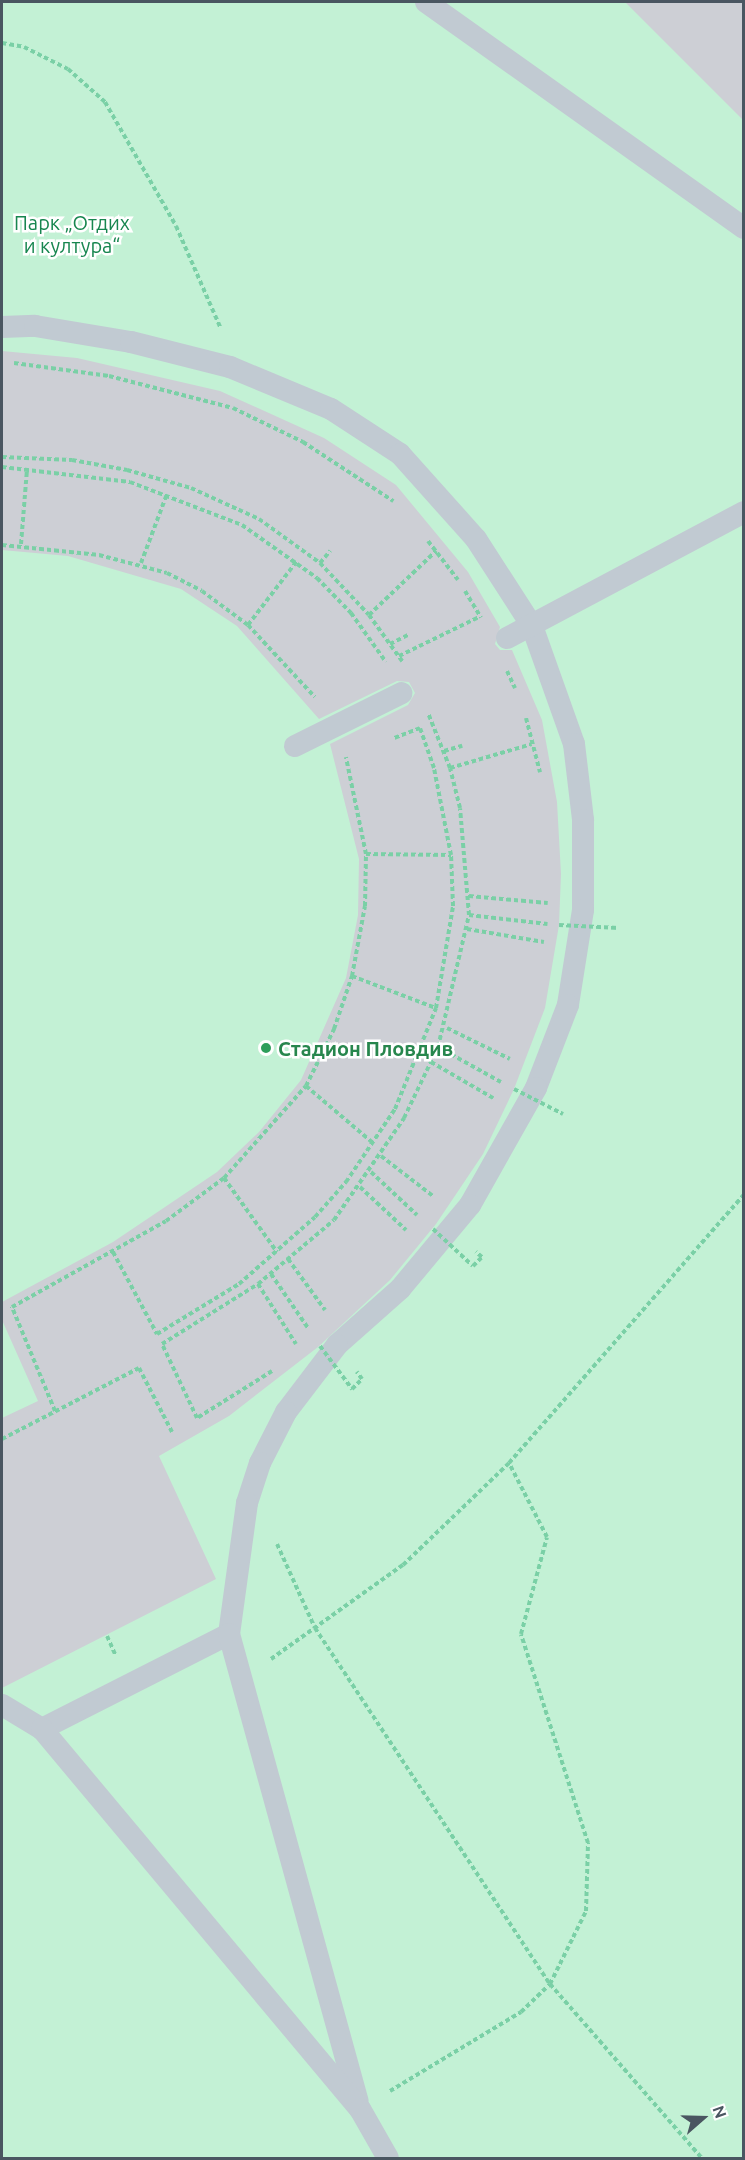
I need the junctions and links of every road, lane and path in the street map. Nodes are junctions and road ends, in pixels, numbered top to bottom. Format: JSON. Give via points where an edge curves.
{"nodes":[{"id":1,"x":426,"y":2,"type":"edge"},
{"id":2,"x":2,"y":43,"type":"edge"},
{"id":3,"x":744,"y":228,"type":"edge"},
{"id":4,"x":2,"y":327,"type":"edge"},
{"id":5,"x":3,"y":362,"type":"edge"},
{"id":6,"x":230,"y":367,"type":"junction"},
{"id":7,"x":2,"y":457,"type":"edge"},
{"id":8,"x":2,"y":467,"type":"edge"},
{"id":9,"x":27,"y":469,"type":"junction"},
{"id":10,"x":167,"y":494,"type":"junction"},
{"id":11,"x":398,"y":507,"type":"dead end"},
{"id":12,"x":744,"y":512,"type":"edge"},
{"id":13,"x":423,"y":535,"type":"dead end"},
{"id":14,"x":21,"y":544,"type":"junction"},
{"id":15,"x":2,"y":545,"type":"edge"},
{"id":16,"x":330,"y":551,"type":"dead end"},
{"id":17,"x":436,"y":551,"type":"junction"},
{"id":18,"x":297,"y":561,"type":"junction"},
{"id":19,"x":141,"y":563,"type":"junction"},
{"id":20,"x":320,"y":563,"type":"junction"},
{"id":21,"x":369,"y":615,"type":"junction"},
{"id":22,"x":481,"y":616,"type":"junction"},
{"id":23,"x":248,"y":625,"type":"junction"},
{"id":24,"x":532,"y":626,"type":"junction"},
{"id":25,"x":486,"y":627,"type":"dead end"},
{"id":26,"x":408,"y":635,"type":"dead end"},
{"id":27,"x":507,"y":638,"type":"dead end"},
{"id":28,"x":390,"y":644,"type":"junction"},
{"id":29,"x":399,"y":656,"type":"junction"},
{"id":30,"x":386,"y":662,"type":"dead end"},
{"id":31,"x":404,"y":665,"type":"dead end"},
{"id":32,"x":506,"y":667,"type":"dead end"},
{"id":33,"x":402,"y":693,"type":"dead end"},
{"id":34,"x":518,"y":696,"type":"dead end"},
{"id":35,"x":424,"y":702,"type":"dead end"},
{"id":36,"x":525,"y":715,"type":"dead end"},
{"id":37,"x":333,"y":727,"type":"junction"},
{"id":38,"x":420,"y":728,"type":"dead end"},
{"id":39,"x":532,"y":744,"type":"junction"},
{"id":40,"x":295,"y":746,"type":"dead end"},
{"id":41,"x":462,"y":746,"type":"dead end"},
{"id":42,"x":444,"y":751,"type":"junction"},
{"id":43,"x":450,"y":768,"type":"junction"},
{"id":44,"x":542,"y":782,"type":"dead end"},
{"id":45,"x":366,"y":854,"type":"junction"},
{"id":46,"x":452,"y":855,"type":"junction"},
{"id":47,"x":550,"y":892,"type":"dead end"},
{"id":48,"x":469,"y":896,"type":"junction"},
{"id":49,"x":470,"y":915,"type":"junction"},
{"id":50,"x":600,"y":923,"type":"dead end"},
{"id":51,"x":619,"y":928,"type":"dead end"},
{"id":52,"x":467,"y":929,"type":"junction"},
{"id":53,"x":597,"y":934,"type":"dead end"},
{"id":54,"x":546,"y":942,"type":"dead end"},
{"id":55,"x":352,"y":976,"type":"junction"},
{"id":56,"x":436,"y":1008,"type":"junction"},
{"id":57,"x":447,"y":1028,"type":"junction"},
{"id":58,"x":438,"y":1047,"type":"junction"},
{"id":59,"x":432,"y":1062,"type":"junction"},
{"id":60,"x":516,"y":1062,"type":"dead end"},
{"id":61,"x":306,"y":1086,"type":"junction"},
{"id":62,"x":550,"y":1094,"type":"dead end"},
{"id":63,"x":497,"y":1101,"type":"dead end"},
{"id":64,"x":563,"y":1114,"type":"dead end"},
{"id":65,"x":539,"y":1115,"type":"dead end"},
{"id":66,"x":373,"y":1143,"type":"junction"},
{"id":67,"x":381,"y":1156,"type":"junction"},
{"id":68,"x":371,"y":1172,"type":"junction"},
{"id":69,"x":224,"y":1178,"type":"junction"},
{"id":70,"x":360,"y":1187,"type":"junction"},
{"id":71,"x":744,"y":1195,"type":"edge"},
{"id":72,"x":442,"y":1203,"type":"dead end"},
{"id":73,"x":415,"y":1238,"type":"dead end"},
{"id":74,"x":465,"y":1242,"type":"dead end"},
{"id":75,"x":113,"y":1252,"type":"junction"},
{"id":76,"x":277,"y":1252,"type":"junction"},
{"id":77,"x":482,"y":1257,"type":"dead end"},
{"id":78,"x":453,"y":1258,"type":"dead end"},
{"id":79,"x":288,"y":1259,"type":"junction"},
{"id":80,"x":271,"y":1274,"type":"junction"},
{"id":81,"x":258,"y":1284,"type":"junction"},
{"id":82,"x":327,"y":1313,"type":"dead end"},
{"id":83,"x":300,"y":1351,"type":"dead end"},
{"id":84,"x":281,"y":1365,"type":"dead end"},
{"id":85,"x":340,"y":1369,"type":"dead end"},
{"id":86,"x":332,"y":1377,"type":"dead end"},
{"id":87,"x":362,"y":1379,"type":"dead end"},
{"id":88,"x":55,"y":1412,"type":"junction"},
{"id":89,"x":172,"y":1432,"type":"dead end"},
{"id":90,"x":2,"y":1439,"type":"edge"},
{"id":91,"x":509,"y":1462,"type":"junction"},
{"id":92,"x":273,"y":1536,"type":"dead end"},
{"id":93,"x":315,"y":1628,"type":"junction"},
{"id":94,"x":229,"y":1634,"type":"junction"},
{"id":95,"x":243,"y":1678,"type":"junction"},
{"id":96,"x":2,"y":1705,"type":"edge"},
{"id":97,"x":42,"y":1729,"type":"junction"},
{"id":98,"x":550,"y":1984,"type":"junction"},
{"id":99,"x":360,"y":2109,"type":"junction"},
{"id":100,"x":388,"y":2158,"type":"edge"},
{"id":101,"x":702,"y":2158,"type":"edge"}],
"edges":[{"from":1,"to":3,"type":"lane"},
{"from":2,"to":6,"type":"path","via":[[24,47],[68,69],[89,85],[118,120],[202,278]]},
{"from":4,"to":6,"type":"lane","via":[[35,326],[131,342]]},
{"from":5,"to":11,"type":"path","via":[[109,376],[233,408],[303,442],[372,483]]},
{"from":6,"to":24,"type":"lane","via":[[331,409],[400,454],[476,538]]},
{"from":7,"to":20,"type":"path","via":[[72,460],[191,488],[258,519]]},
{"from":8,"to":9,"type":"path"},
{"from":9,"to":10,"type":"path","via":[[130,482]]},
{"from":9,"to":14,"type":"path"},
{"from":10,"to":18,"type":"path","via":[[242,525]]},
{"from":10,"to":19,"type":"path"},
{"from":12,"to":24,"type":"lane"},
{"from":13,"to":17,"type":"path"},
{"from":14,"to":15,"type":"path"},
{"from":14,"to":19,"type":"path"},
{"from":16,"to":20,"type":"path"},
{"from":17,"to":21,"type":"path"},
{"from":17,"to":22,"type":"path"},
{"from":18,"to":23,"type":"path"},
{"from":18,"to":30,"type":"path","via":[[351,613]]},
{"from":19,"to":23,"type":"path","via":[[202,591]]},
{"from":20,"to":21,"type":"path"},
{"from":21,"to":28,"type":"path"},
{"from":22,"to":25,"type":"path"},
{"from":22,"to":29,"type":"path"},
{"from":23,"to":37,"type":"path","via":[[315,697]]},
{"from":24,"to":27,"type":"lane"},
{"from":24,"to":94,"type":"lane","via":[[574,744],[583,820],[583,910],[568,1005],[536,1088],[470,1205],[400,1289],[337,1345],[286,1412],[260,1462],[248,1503]]},
{"from":26,"to":28,"type":"path"},
{"from":28,"to":29,"type":"path"},
{"from":29,"to":31,"type":"path"},
{"from":32,"to":34,"type":"path"},
{"from":33,"to":37,"type":"lane"},
{"from":35,"to":42,"type":"path"},
{"from":36,"to":39,"type":"path"},
{"from":37,"to":40,"type":"lane"},
{"from":37,"to":45,"type":"path","via":[[346,758]]},
{"from":38,"to":46,"type":"path","via":[[434,768]]},
{"from":39,"to":43,"type":"path"},
{"from":39,"to":44,"type":"path"},
{"from":41,"to":42,"type":"path"},
{"from":42,"to":43,"type":"path"},
{"from":43,"to":48,"type":"path","via":[[465,842]]},
{"from":45,"to":46,"type":"path"},
{"from":45,"to":55,"type":"path","via":[[365,906]]},
{"from":46,"to":56,"type":"path","via":[[453,906]]},
{"from":47,"to":48,"type":"path","via":[[550,903]]},
{"from":48,"to":49,"type":"path"},
{"from":49,"to":51,"type":"path","bridge":true},
{"from":49,"to":52,"type":"path"},
{"from":50,"to":53,"type":"path"},
{"from":52,"to":54,"type":"path"},
{"from":52,"to":57,"type":"path"},
{"from":55,"to":56,"type":"path"},
{"from":55,"to":61,"type":"path"},
{"from":56,"to":66,"type":"path","via":[[396,1109]]},
{"from":57,"to":58,"type":"path"},
{"from":57,"to":60,"type":"path"},
{"from":58,"to":59,"type":"path"},
{"from":58,"to":64,"type":"path","bridge":true},
{"from":59,"to":63,"type":"path"},
{"from":59,"to":67,"type":"path"},
{"from":61,"to":66,"type":"path"},
{"from":61,"to":69,"type":"path"},
{"from":62,"to":65,"type":"path"},
{"from":66,"to":76,"type":"path","via":[[346,1182]]},
{"from":67,"to":68,"type":"path"},
{"from":67,"to":72,"type":"path"},
{"from":68,"to":70,"type":"path"},
{"from":68,"to":77,"type":"path","bridge":true,"via":[[473,1266]]},
{"from":69,"to":75,"type":"path"},
{"from":69,"to":76,"type":"path"},
{"from":70,"to":73,"type":"path"},
{"from":70,"to":79,"type":"path","via":[[333,1220]]},
{"from":71,"to":91,"type":"path"},
{"from":74,"to":78,"type":"path"},
{"from":75,"to":76,"type":"path","via":[[157,1334],[238,1284]]},
{"from":75,"to":88,"type":"path","via":[[12,1307]]},
{"from":79,"to":80,"type":"path"},
{"from":79,"to":82,"type":"path"},
{"from":80,"to":81,"type":"path"},
{"from":80,"to":87,"type":"path","bridge":true,"via":[[352,1389]]},
{"from":81,"to":83,"type":"path"},
{"from":81,"to":84,"type":"path","via":[[162,1344],[197,1418]]},
{"from":85,"to":86,"type":"path"},
{"from":88,"to":89,"type":"path","via":[[139,1368]]},
{"from":88,"to":90,"type":"path"},
{"from":91,"to":93,"type":"path","via":[[403,1565]]},
{"from":91,"to":98,"type":"path","via":[[547,1537],[521,1634],[588,1843],[586,1911]]},
{"from":92,"to":93,"type":"path"},
{"from":93,"to":95,"type":"path"},
{"from":93,"to":98,"type":"path"},
{"from":94,"to":95,"type":"lane"},
{"from":94,"to":97,"type":"lane"},
{"from":95,"to":99,"type":"lane"},
{"from":96,"to":97,"type":"lane"},
{"from":97,"to":99,"type":"lane"},
{"from":98,"to":99,"type":"path","via":[[521,2012]]},
{"from":98,"to":101,"type":"path"},
{"from":99,"to":100,"type":"lane"}]}
